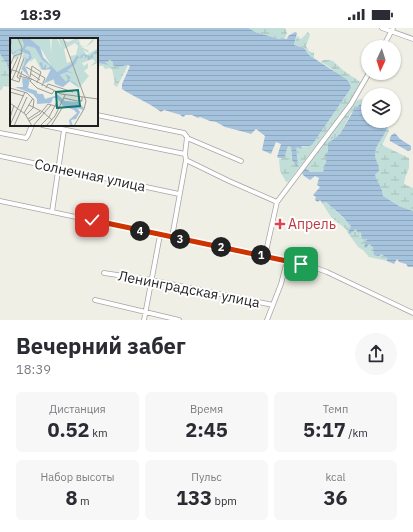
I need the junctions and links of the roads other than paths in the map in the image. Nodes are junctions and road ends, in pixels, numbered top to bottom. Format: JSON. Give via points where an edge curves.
{"nodes":[{"id":1,"x":382,"y":28,"type":"edge"},
{"id":2,"x":392,"y":30,"type":"edge"},
{"id":3,"x":413,"y":39,"type":"edge"},
{"id":4,"x":387,"y":40,"type":"edge"},
{"id":5,"x":365,"y":80,"type":"edge"},
{"id":6,"x":98,"y":115,"type":"edge"},
{"id":7,"x":32,"y":126,"type":"edge"},
{"id":8,"x":46,"y":126,"type":"edge"},
{"id":9,"x":64,"y":130,"type":"junction"},
{"id":10,"x":0,"y":133,"type":"edge"},
{"id":11,"x":186,"y":136,"type":"junction"},
{"id":12,"x":185,"y":154,"type":"junction"},
{"id":13,"x":0,"y":156,"type":"edge"},
{"id":14,"x":186,"y":160,"type":"junction"},
{"id":15,"x":241,"y":161,"type":"dead end"},
{"id":16,"x":59,"y":168,"type":"junction"},
{"id":17,"x":179,"y":194,"type":"junction"},
{"id":18,"x":0,"y":201,"type":"edge"},
{"id":19,"x":277,"y":202,"type":"junction"},
{"id":20,"x":52,"y":212,"type":"junction"},
{"id":21,"x":160,"y":235,"type":"junction"},
{"id":22,"x":172,"y":237,"type":"junction"},
{"id":23,"x":265,"y":256,"type":"junction"},
{"id":24,"x":287,"y":261,"type":"junction"},
{"id":25,"x":104,"y":273,"type":"dead end"},
{"id":26,"x":151,"y":280,"type":"junction"},
{"id":27,"x":95,"y":300,"type":"dead end"},
{"id":28,"x":273,"y":305,"type":"junction"},
{"id":29,"x":145,"y":313,"type":"junction"},
{"id":30,"x":413,"y":313,"type":"edge"},
{"id":31,"x":144,"y":320,"type":"edge"},
{"id":32,"x":179,"y":320,"type":"edge"},
{"id":33,"x":267,"y":320,"type":"edge"}],
"edges":[{"from":1,"to":2,"type":"street"},
{"from":2,"to":3,"type":"street"},
{"from":2,"to":4,"type":"street"},
{"from":5,"to":19,"type":"street","via":[[351,104]]},
{"from":6,"to":11,"type":"street","via":[[184,133]]},
{"from":7,"to":10,"type":"street","via":[[26,138]]},
{"from":8,"to":9,"type":"street"},
{"from":9,"to":12,"type":"street"},
{"from":9,"to":16,"type":"street"},
{"from":11,"to":12,"type":"street"},
{"from":11,"to":15,"type":"street"},
{"from":12,"to":14,"type":"street"},
{"from":13,"to":16,"type":"street","name":"Солнечная улица"},
{"from":14,"to":17,"type":"street"},
{"from":14,"to":19,"type":"street"},
{"from":16,"to":17,"type":"street","name":"Солнечная улица"},
{"from":16,"to":20,"type":"street"},
{"from":17,"to":22,"type":"street"},
{"from":18,"to":20,"type":"street"},
{"from":19,"to":23,"type":"street"},
{"from":20,"to":21,"type":"street"},
{"from":21,"to":22,"type":"street"},
{"from":21,"to":26,"type":"street"},
{"from":22,"to":23,"type":"street"},
{"from":23,"to":24,"type":"street"},
{"from":24,"to":28,"type":"street"},
{"from":24,"to":30,"type":"street","via":[[327,272]]},
{"from":25,"to":26,"type":"street","name":"Ленинградская улица"},
{"from":26,"to":28,"type":"street","name":"Ленинградская улица"},
{"from":26,"to":29,"type":"street"},
{"from":27,"to":29,"type":"street"},
{"from":28,"to":33,"type":"street"},
{"from":29,"to":31,"type":"street"},
{"from":29,"to":32,"type":"street"}]}
